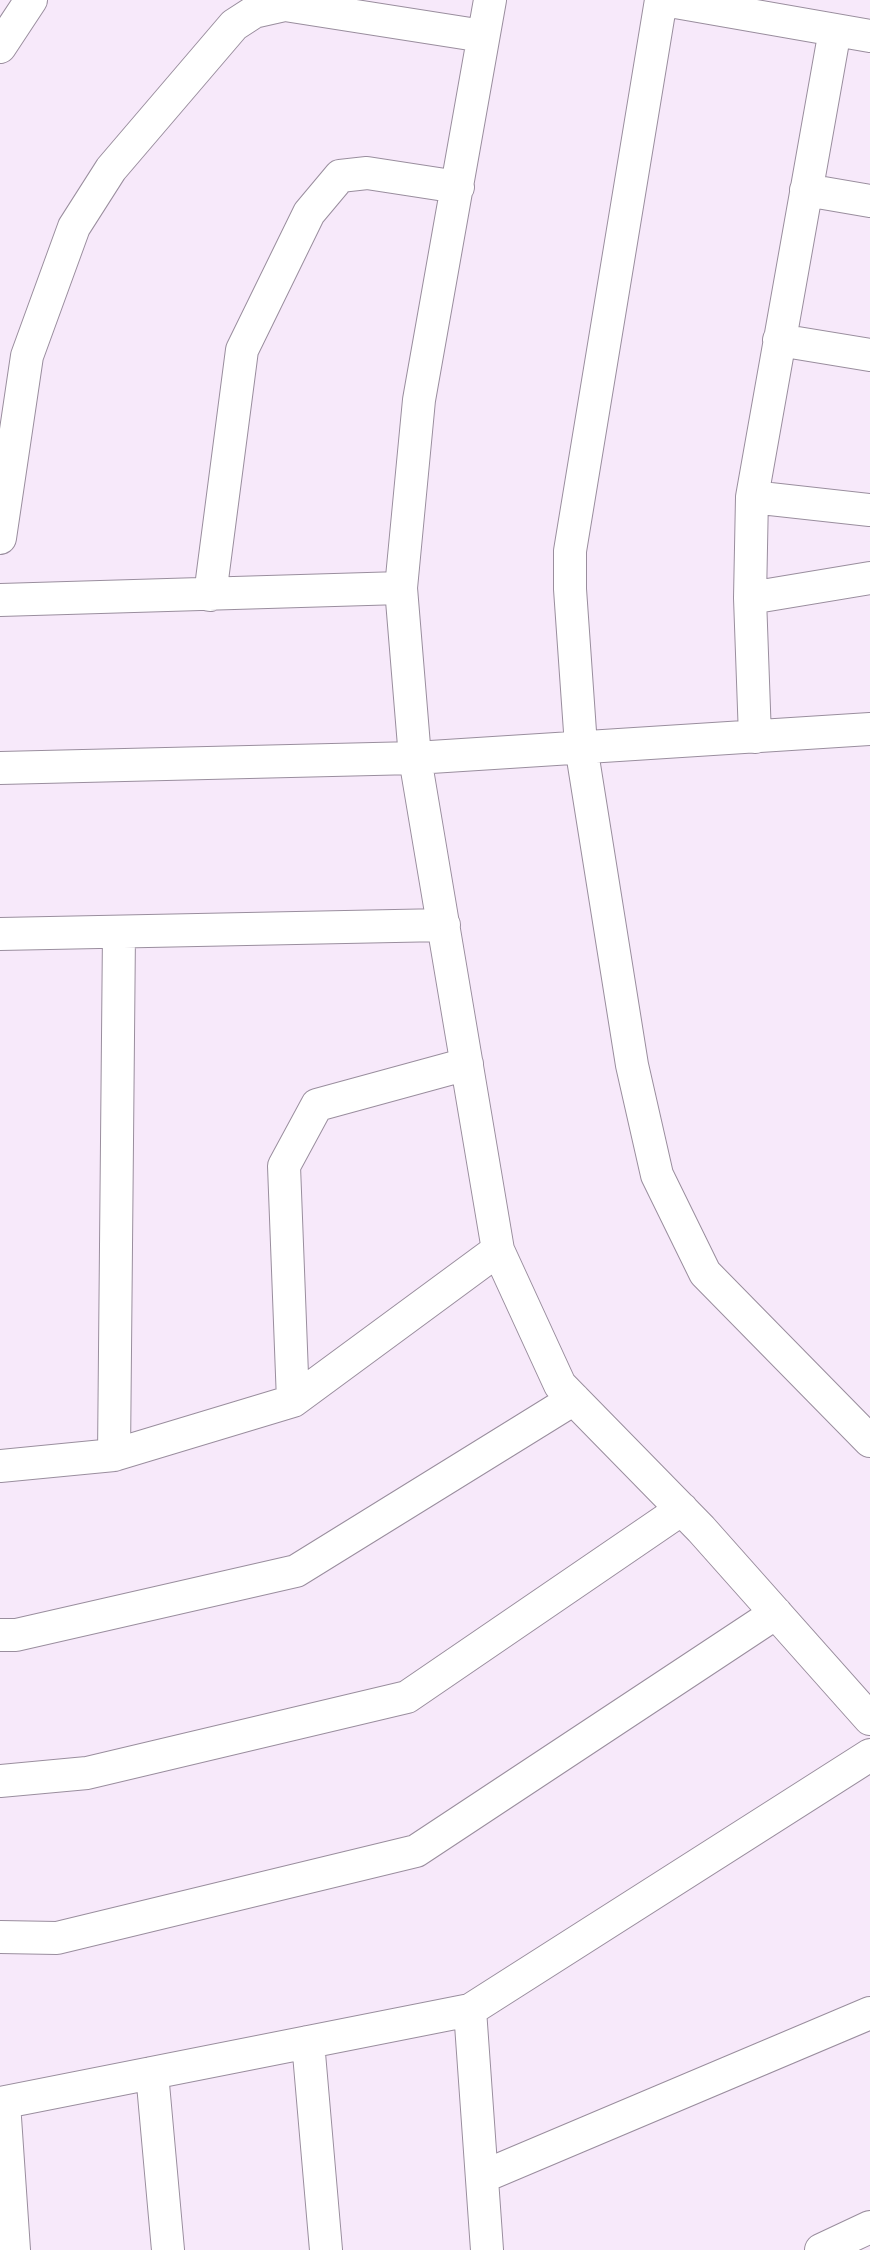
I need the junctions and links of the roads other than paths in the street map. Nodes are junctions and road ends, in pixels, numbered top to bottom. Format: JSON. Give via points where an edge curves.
{"nodes":[{"id":1,"x":31,"y":0,"type":"edge"},
{"id":2,"x":490,"y":0,"type":"edge"},
{"id":3,"x":662,"y":0,"type":"edge"},
{"id":4,"x":836,"y":30,"type":"junction"},
{"id":5,"x":483,"y":36,"type":"junction"},
{"id":6,"x":870,"y":36,"type":"edge"},
{"id":7,"x":0,"y":47,"type":"edge"},
{"id":8,"x":458,"y":187,"type":"junction"},
{"id":9,"x":806,"y":190,"type":"junction"},
{"id":10,"x":870,"y":201,"type":"edge"},
{"id":11,"x":779,"y":339,"type":"junction"},
{"id":12,"x":870,"y":355,"type":"edge"},
{"id":13,"x":752,"y":497,"type":"junction"},
{"id":14,"x":870,"y":510,"type":"edge"},
{"id":15,"x":0,"y":538,"type":"edge"},
{"id":16,"x":870,"y":578,"type":"edge"},
{"id":17,"x":401,"y":588,"type":"junction"},
{"id":18,"x":210,"y":595,"type":"junction"},
{"id":19,"x":750,"y":598,"type":"junction"},
{"id":20,"x":0,"y":600,"type":"edge"},
{"id":21,"x":870,"y":729,"type":"edge"},
{"id":22,"x":754,"y":737,"type":"junction"},
{"id":23,"x":581,"y":746,"type":"junction"},
{"id":24,"x":415,"y":758,"type":"junction"},
{"id":25,"x":0,"y":768,"type":"edge"},
{"id":26,"x":444,"y":925,"type":"junction"},
{"id":27,"x":119,"y":932,"type":"junction"},
{"id":28,"x":0,"y":934,"type":"edge"},
{"id":29,"x":467,"y":1064,"type":"junction"},
{"id":30,"x":498,"y":1250,"type":"junction"},
{"id":31,"x":574,"y":1400,"type":"junction"},
{"id":32,"x":293,"y":1401,"type":"junction"},
{"id":33,"x":870,"y":1441,"type":"edge"},
{"id":34,"x":114,"y":1455,"type":"junction"},
{"id":35,"x":0,"y":1466,"type":"edge"},
{"id":36,"x":682,"y":1509,"type":"junction"},
{"id":37,"x":776,"y":1613,"type":"junction"},
{"id":38,"x":0,"y":1635,"type":"edge"},
{"id":39,"x":870,"y":1719,"type":"edge"},
{"id":40,"x":870,"y":1755,"type":"edge"},
{"id":41,"x":0,"y":1781,"type":"edge"},
{"id":42,"x":0,"y":1937,"type":"edge"},
{"id":43,"x":470,"y":2010,"type":"junction"},
{"id":44,"x":870,"y":2013,"type":"edge"},
{"id":45,"x":308,"y":2042,"type":"junction"},
{"id":46,"x":152,"y":2073,"type":"junction"},
{"id":47,"x":2,"y":2103,"type":"edge"},
{"id":48,"x":482,"y":2177,"type":"junction"},
{"id":49,"x":870,"y":2227,"type":"edge"},
{"id":50,"x":14,"y":2250,"type":"edge"},
{"id":51,"x":168,"y":2250,"type":"edge"},
{"id":52,"x":326,"y":2250,"type":"edge"},
{"id":53,"x":487,"y":2250,"type":"edge"},
{"id":54,"x":820,"y":2250,"type":"edge"}],
"edges":[{"from":1,"to":7,"type":"street"},
{"from":2,"to":5,"type":"street"},
{"from":3,"to":4,"type":"street"},
{"from":3,"to":23,"type":"street","via":[[570,551]]},
{"from":4,"to":6,"type":"street"},
{"from":4,"to":9,"type":"street"},
{"from":5,"to":8,"type":"street"},
{"from":5,"to":15,"type":"street","via":[[285,4],[254,12],[234,25],[111,169],[74,227],[27,356]]},
{"from":8,"to":17,"type":"street","via":[[419,400]]},
{"from":8,"to":18,"type":"street","via":[[367,173],[340,176],[309,213],[242,350]]},
{"from":9,"to":10,"type":"street"},
{"from":9,"to":11,"type":"street"},
{"from":11,"to":12,"type":"street"},
{"from":11,"to":13,"type":"street"},
{"from":13,"to":14,"type":"street"},
{"from":13,"to":19,"type":"street"},
{"from":16,"to":19,"type":"street"},
{"from":17,"to":18,"type":"street"},
{"from":17,"to":24,"type":"street"},
{"from":18,"to":20,"type":"street"},
{"from":19,"to":22,"type":"street"},
{"from":21,"to":22,"type":"street"},
{"from":22,"to":23,"type":"street"},
{"from":23,"to":24,"type":"street"},
{"from":23,"to":33,"type":"street","via":[[632,1065],[657,1175],[705,1273]]},
{"from":24,"to":25,"type":"street"},
{"from":24,"to":26,"type":"street"},
{"from":26,"to":27,"type":"street"},
{"from":26,"to":29,"type":"street"},
{"from":27,"to":28,"type":"street"},
{"from":27,"to":34,"type":"street"},
{"from":29,"to":30,"type":"street"},
{"from":29,"to":32,"type":"street","via":[[317,1105],[284,1166]]},
{"from":30,"to":31,"type":"street","via":[[560,1385]]},
{"from":30,"to":32,"type":"street"},
{"from":31,"to":36,"type":"street"},
{"from":31,"to":38,"type":"street","via":[[296,1571],[16,1635]]},
{"from":32,"to":34,"type":"street"},
{"from":34,"to":35,"type":"street"},
{"from":36,"to":37,"type":"street"},
{"from":36,"to":41,"type":"street","via":[[407,1696],[87,1773]]},
{"from":37,"to":39,"type":"street"},
{"from":37,"to":42,"type":"street","via":[[416,1851],[57,1938]]},
{"from":40,"to":43,"type":"street"},
{"from":43,"to":45,"type":"street"},
{"from":43,"to":48,"type":"street"},
{"from":44,"to":48,"type":"street"},
{"from":45,"to":46,"type":"street"},
{"from":45,"to":52,"type":"street"},
{"from":46,"to":47,"type":"street"},
{"from":46,"to":51,"type":"street"},
{"from":47,"to":50,"type":"street"},
{"from":48,"to":53,"type":"street"},
{"from":49,"to":54,"type":"street"}]}
